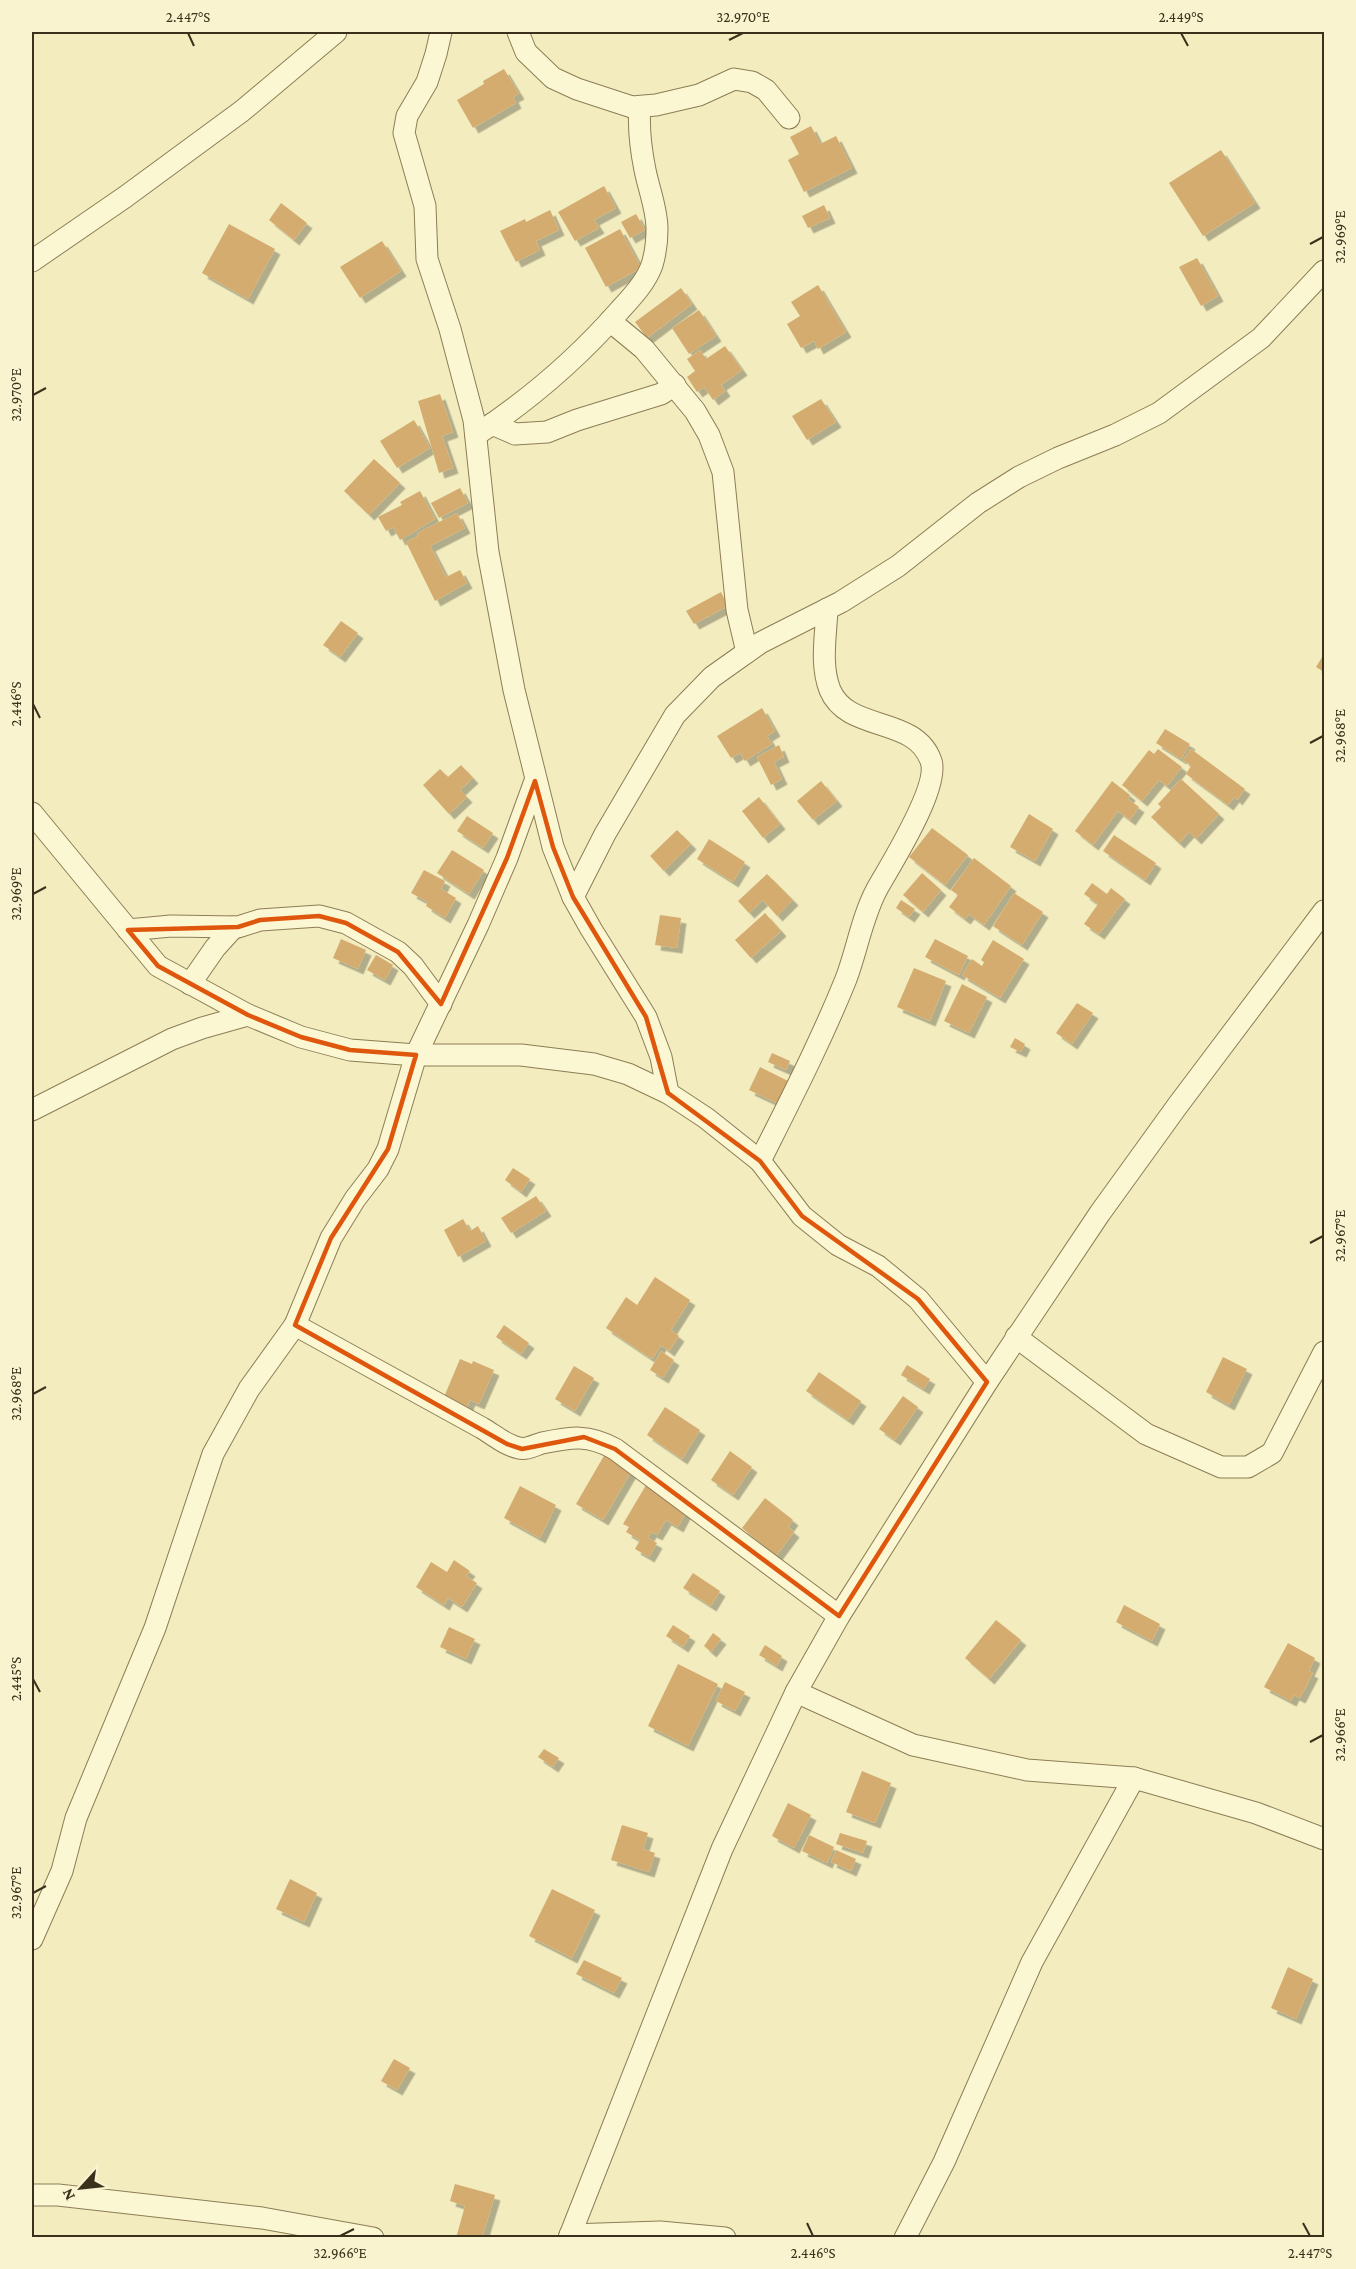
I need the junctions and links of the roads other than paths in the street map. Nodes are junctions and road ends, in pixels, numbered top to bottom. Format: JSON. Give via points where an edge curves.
{"nodes":[{"id":1,"x":336,"y":32,"type":"edge"},
{"id":2,"x":441,"y":32,"type":"edge"},
{"id":3,"x":518,"y":32,"type":"edge"},
{"id":4,"x":640,"y":107,"type":"junction"},
{"id":5,"x":789,"y":118,"type":"dead end"},
{"id":6,"x":32,"y":261,"type":"edge"},
{"id":7,"x":1323,"y":275,"type":"edge"},
{"id":8,"x":610,"y":321,"type":"junction"},
{"id":9,"x":675,"y":385,"type":"junction"},
{"id":10,"x":484,"y":430,"type":"junction"},
{"id":11,"x":827,"y":609,"type":"junction"},
{"id":12,"x":747,"y":652,"type":"junction"},
{"id":13,"x":535,"y":781,"type":"junction"},
{"id":14,"x":32,"y":813,"type":"edge"},
{"id":15,"x":573,"y":897,"type":"junction"},
{"id":16,"x":1324,"y":911,"type":"edge"},
{"id":17,"x":234,"y":927,"type":"junction"},
{"id":18,"x":128,"y":930,"type":"junction"},
{"id":19,"x":190,"y":984,"type":"junction"},
{"id":20,"x":441,"y":1004,"type":"junction"},
{"id":21,"x":248,"y":1015,"type":"junction"},
{"id":22,"x":416,"y":1055,"type":"junction"},
{"id":23,"x":668,"y":1093,"type":"junction"},
{"id":24,"x":32,"y":1110,"type":"edge"},
{"id":25,"x":760,"y":1161,"type":"junction"},
{"id":26,"x":295,"y":1325,"type":"junction"},
{"id":27,"x":1016,"y":1337,"type":"junction"},
{"id":28,"x":1324,"y":1352,"type":"edge"},
{"id":29,"x":987,"y":1382,"type":"junction"},
{"id":30,"x":839,"y":1616,"type":"junction"},
{"id":31,"x":796,"y":1692,"type":"junction"},
{"id":32,"x":1134,"y":1778,"type":"junction"},
{"id":33,"x":1324,"y":1839,"type":"edge"},
{"id":34,"x":32,"y":1939,"type":"edge"},
{"id":35,"x":32,"y":2195,"type":"edge"},
{"id":36,"x":570,"y":2236,"type":"edge"},
{"id":37,"x":373,"y":2238,"type":"edge"},
{"id":38,"x":724,"y":2238,"type":"edge"},
{"id":39,"x":905,"y":2238,"type":"edge"}],
"edges":[{"from":1,"to":6,"type":"street","via":[[242,111]]},
{"from":2,"to":10,"type":"street","via":[[427,82],[407,116],[404,132],[425,206],[428,259]]},
{"from":3,"to":4,"type":"street","via":[[526,52],[554,78],[595,95]]},
{"from":4,"to":5,"type":"street","via":[[699,95],[734,79],[752,82],[766,90]]},
{"from":4,"to":8,"type":"street","via":[[642,150],[657,230],[651,266],[640,286]]},
{"from":7,"to":11,"type":"street","via":[[1261,338],[1159,413],[1011,482],[898,566]]},
{"from":8,"to":9,"type":"street","via":[[645,349]]},
{"from":8,"to":10,"type":"street","via":[[544,385]]},
{"from":9,"to":10,"type":"street","via":[[661,394],[548,432],[515,434]]},
{"from":9,"to":12,"type":"street","via":[[709,435],[723,472],[737,610]]},
{"from":10,"to":13,"type":"street","via":[[488,552]]},
{"from":11,"to":12,"type":"street"},
{"from":11,"to":25,"type":"street","via":[[824,665],[834,696],[864,720],[914,737],[932,762],[931,776],[902,847],[875,893],[836,1000],[797,1088]]},
{"from":12,"to":15,"type":"street","via":[[712,677],[675,715]]},
{"from":13,"to":15,"type":"street","via":[[553,847]]},
{"from":13,"to":20,"type":"street","via":[[495,887]]},
{"from":14,"to":18,"type":"street"},
{"from":15,"to":23,"type":"street","via":[[646,1017],[661,1057]]},
{"from":16,"to":27,"type":"street","via":[[1178,1105]]},
{"from":17,"to":18,"type":"street","via":[[162,926]]},
{"from":17,"to":19,"type":"street"},
{"from":17,"to":20,"type":"street","via":[[260,920],[320,916],[346,923],[398,952]]},
{"from":18,"to":19,"type":"street","via":[[158,966]]},
{"from":19,"to":21,"type":"street"},
{"from":20,"to":22,"type":"street"},
{"from":21,"to":22,"type":"street","via":[[301,1037],[350,1050]]},
{"from":21,"to":24,"type":"street","via":[[172,1039]]},
{"from":22,"to":23,"type":"street","via":[[521,1055],[594,1064],[628,1074]]},
{"from":22,"to":26,"type":"street","via":[[387,1149],[378,1169],[331,1238]]},
{"from":23,"to":25,"type":"street"},
{"from":25,"to":29,"type":"street","via":[[802,1216],[838,1245],[878,1266],[918,1299]]},
{"from":26,"to":30,"type":"street","via":[[507,1444],[522,1449],[584,1437],[597,1439]]},
{"from":26,"to":34,"type":"street","via":[[249,1389],[213,1454],[155,1628],[76,1818],[62,1870]]},
{"from":27,"to":28,"type":"street","via":[[1146,1434],[1221,1467],[1248,1467],[1272,1453]]},
{"from":27,"to":29,"type":"street"},
{"from":29,"to":30,"type":"street"},
{"from":30,"to":31,"type":"street"},
{"from":31,"to":32,"type":"street","via":[[914,1745],[1027,1770]]},
{"from":31,"to":36,"type":"street","via":[[722,1849]]},
{"from":32,"to":33,"type":"street","via":[[1256,1813]]},
{"from":32,"to":39,"type":"street","via":[[1032,1962],[944,2162]]},
{"from":35,"to":37,"type":"street","via":[[262,2218]]},
{"from":36,"to":38,"type":"street","via":[[660,2232]]}]}
